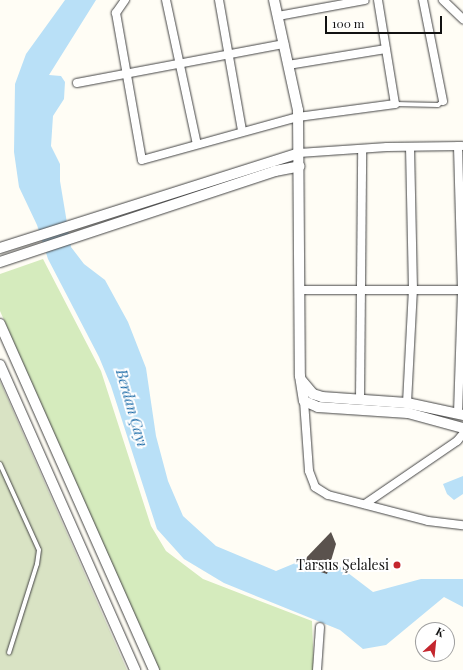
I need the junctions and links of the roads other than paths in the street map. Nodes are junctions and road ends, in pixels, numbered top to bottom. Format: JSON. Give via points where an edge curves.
{"nodes":[{"id":1,"x":125,"y":0,"type":"edge"},
{"id":2,"x":166,"y":0,"type":"edge"},
{"id":3,"x":219,"y":0,"type":"edge"},
{"id":4,"x":274,"y":0,"type":"edge"},
{"id":5,"x":365,"y":0,"type":"edge"},
{"id":6,"x":378,"y":0,"type":"edge"},
{"id":7,"x":423,"y":0,"type":"edge"},
{"id":8,"x":444,"y":0,"type":"edge"},
{"id":9,"x":278,"y":16,"type":"junction"},
{"id":10,"x":462,"y":17,"type":"edge"},
{"id":11,"x":284,"y":44,"type":"junction"},
{"id":12,"x":386,"y":49,"type":"junction"},
{"id":13,"x":229,"y":54,"type":"junction"},
{"id":14,"x":179,"y":64,"type":"junction"},
{"id":15,"x":288,"y":65,"type":"junction"},
{"id":16,"x":127,"y":74,"type":"junction"},
{"id":17,"x":77,"y":83,"type":"dead end"},
{"id":18,"x":443,"y":101,"type":"joint"},
{"id":19,"x":395,"y":104,"type":"junction"},
{"id":20,"x":298,"y":117,"type":"junction"},
{"id":21,"x":242,"y":131,"type":"junction"},
{"id":22,"x":197,"y":144,"type":"junction"},
{"id":23,"x":461,"y":146,"type":"edge"},
{"id":24,"x":410,"y":147,"type":"junction"},
{"id":25,"x":362,"y":149,"type":"junction"},
{"id":26,"x":299,"y":153,"type":"junction"},
{"id":27,"x":300,"y":166,"type":"junction"},
{"id":28,"x":0,"y":248,"type":"edge"},
{"id":29,"x":0,"y":262,"type":"edge"},
{"id":30,"x":300,"y":290,"type":"junction"},
{"id":31,"x":362,"y":290,"type":"junction"},
{"id":32,"x":413,"y":290,"type":"junction"},
{"id":33,"x":463,"y":290,"type":"edge"},
{"id":34,"x":0,"y":324,"type":"edge"},
{"id":35,"x":0,"y":365,"type":"edge"},
{"id":36,"x":302,"y":381,"type":"junction"},
{"id":37,"x":360,"y":400,"type":"junction"},
{"id":38,"x":304,"y":401,"type":"junction"},
{"id":39,"x":407,"y":404,"type":"junction"},
{"id":40,"x":462,"y":414,"type":"edge"},
{"id":41,"x":463,"y":428,"type":"edge"},
{"id":42,"x":463,"y":434,"type":"edge"},
{"id":43,"x":0,"y":464,"type":"edge"},
{"id":44,"x":365,"y":504,"type":"junction"},
{"id":45,"x":463,"y":525,"type":"edge"},
{"id":46,"x":320,"y":627,"type":"dead end"},
{"id":47,"x":9,"y":653,"type":"dead end"},
{"id":48,"x":134,"y":670,"type":"edge"},
{"id":49,"x":154,"y":670,"type":"edge"},
{"id":50,"x":317,"y":670,"type":"edge"}],
"edges":[{"from":1,"to":16,"type":"street","via":[[116,13]]},
{"from":2,"to":14,"type":"street"},
{"from":3,"to":13,"type":"street"},
{"from":4,"to":9,"type":"street"},
{"from":5,"to":9,"type":"street"},
{"from":6,"to":12,"type":"street"},
{"from":7,"to":18,"type":"street"},
{"from":8,"to":10,"type":"street"},
{"from":9,"to":11,"type":"street"},
{"from":11,"to":13,"type":"street"},
{"from":11,"to":15,"type":"street"},
{"from":12,"to":15,"type":"street"},
{"from":12,"to":19,"type":"street"},
{"from":13,"to":14,"type":"street"},
{"from":13,"to":21,"type":"street"},
{"from":14,"to":16,"type":"street"},
{"from":14,"to":22,"type":"street"},
{"from":15,"to":20,"type":"street"},
{"from":16,"to":17,"type":"street"},
{"from":16,"to":22,"type":"street","via":[[142,160]]},
{"from":18,"to":19,"type":"lane","via":[[438,105]]},
{"from":19,"to":20,"type":"street"},
{"from":20,"to":21,"type":"street"},
{"from":20,"to":26,"type":"street"},
{"from":21,"to":22,"type":"street"},
{"from":23,"to":24,"type":"street"},
{"from":23,"to":33,"type":"street"},
{"from":24,"to":25,"type":"street"},
{"from":24,"to":32,"type":"street"},
{"from":25,"to":26,"type":"street"},
{"from":25,"to":31,"type":"street"},
{"from":26,"to":27,"type":"street"},
{"from":26,"to":28,"type":"street"},
{"from":27,"to":29,"type":"street","via":[[275,171]]},
{"from":27,"to":30,"type":"street"},
{"from":30,"to":31,"type":"street"},
{"from":30,"to":36,"type":"street"},
{"from":31,"to":32,"type":"street"},
{"from":31,"to":37,"type":"street"},
{"from":32,"to":33,"type":"street"},
{"from":32,"to":39,"type":"street"},
{"from":33,"to":40,"type":"street"},
{"from":34,"to":49,"type":"street"},
{"from":35,"to":48,"type":"street"},
{"from":36,"to":37,"type":"street","via":[[312,394]]},
{"from":36,"to":38,"type":"street"},
{"from":37,"to":39,"type":"street"},
{"from":38,"to":41,"type":"street","via":[[318,407],[408,413]]},
{"from":38,"to":44,"type":"street","via":[[309,471],[315,487],[328,495]]},
{"from":39,"to":40,"type":"street"},
{"from":42,"to":44,"type":"street","via":[[457,441]]},
{"from":43,"to":47,"type":"lane","via":[[39,550],[38,564]]},
{"from":44,"to":45,"type":"street","via":[[428,521]]},
{"from":46,"to":50,"type":"street"}]}
